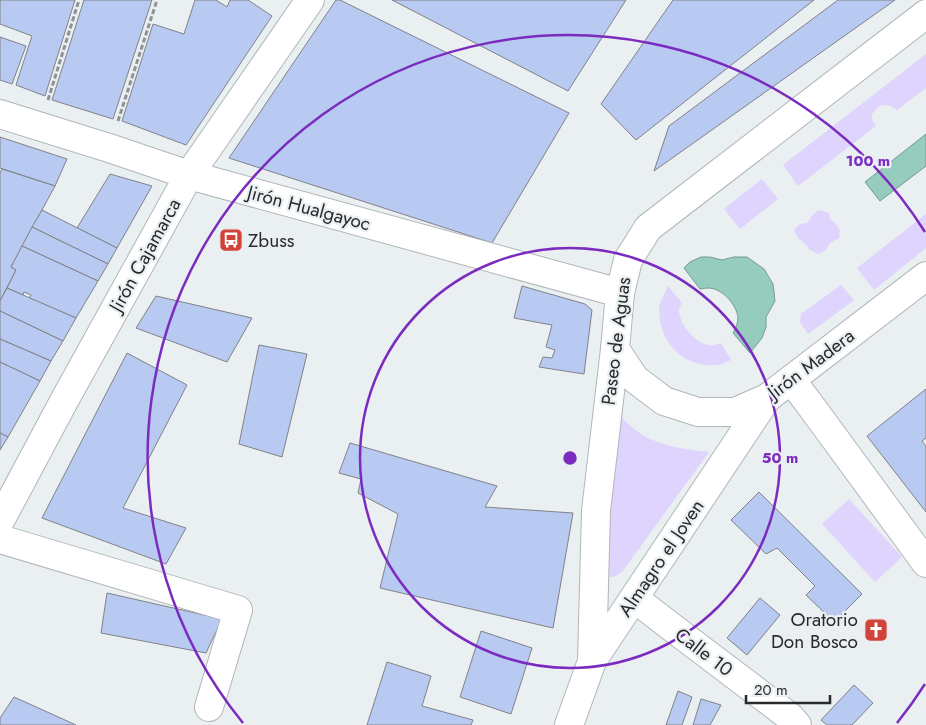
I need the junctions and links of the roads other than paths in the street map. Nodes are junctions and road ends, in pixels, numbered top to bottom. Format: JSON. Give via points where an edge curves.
{"nodes":[{"id":1,"x":310,"y":0,"type":"edge"},
{"id":2,"x":926,"y":14,"type":"edge"},
{"id":3,"x":0,"y":114,"type":"edge"},
{"id":4,"x":189,"y":175,"type":"junction"},
{"id":5,"x":926,"y":276,"type":"edge"},
{"id":6,"x":620,"y":294,"type":"junction"},
{"id":7,"x":615,"y":349,"type":"junction"},
{"id":8,"x":791,"y":380,"type":"junction"},
{"id":9,"x":767,"y":398,"type":"junction"},
{"id":10,"x":0,"y":521,"type":"edge"},
{"id":11,"x":0,"y":539,"type":"edge"},
{"id":12,"x":926,"y":563,"type":"edge"},
{"id":13,"x":634,"y":598,"type":"junction"},
{"id":14,"x":592,"y":661,"type":"junction"},
{"id":15,"x":209,"y":707,"type":"dead end"},
{"id":16,"x":791,"y":722,"type":"edge"},
{"id":17,"x":569,"y":725,"type":"edge"}],
"edges":[{"from":1,"to":4,"type":"street","name":"Jirón Cajamarca"},
{"from":2,"to":6,"type":"street","name":"Paseo de Aguas","via":[[648,228],[628,260]]},
{"from":3,"to":4,"type":"street","name":"Jirón Hualgayoc"},
{"from":4,"to":6,"type":"street","name":"Jirón Hualgayoc"},
{"from":4,"to":10,"type":"street","name":"Jirón Cajamarca"},
{"from":5,"to":8,"type":"street","name":"Jirón Madera"},
{"from":6,"to":7,"type":"street","name":"Paseo de Aguas"},
{"from":7,"to":9,"type":"street","name":"Jirón Madera","via":[[635,379],[664,400],[698,412],[734,412]]},
{"from":7,"to":14,"type":"street","name":"Paseo de Aguas","via":[[596,511]]},
{"from":8,"to":9,"type":"street","name":"Jirón Madera"},
{"from":8,"to":12,"type":"street"},
{"from":9,"to":13,"type":"street","name":"Almagro el Joven"},
{"from":11,"to":15,"type":"street","via":[[238,610]]},
{"from":13,"to":14,"type":"street","name":"Almagro el Joven"},
{"from":13,"to":16,"type":"street","name":"Calle 10"},
{"from":14,"to":17,"type":"street","name":"Almagro el Joven"}]}
